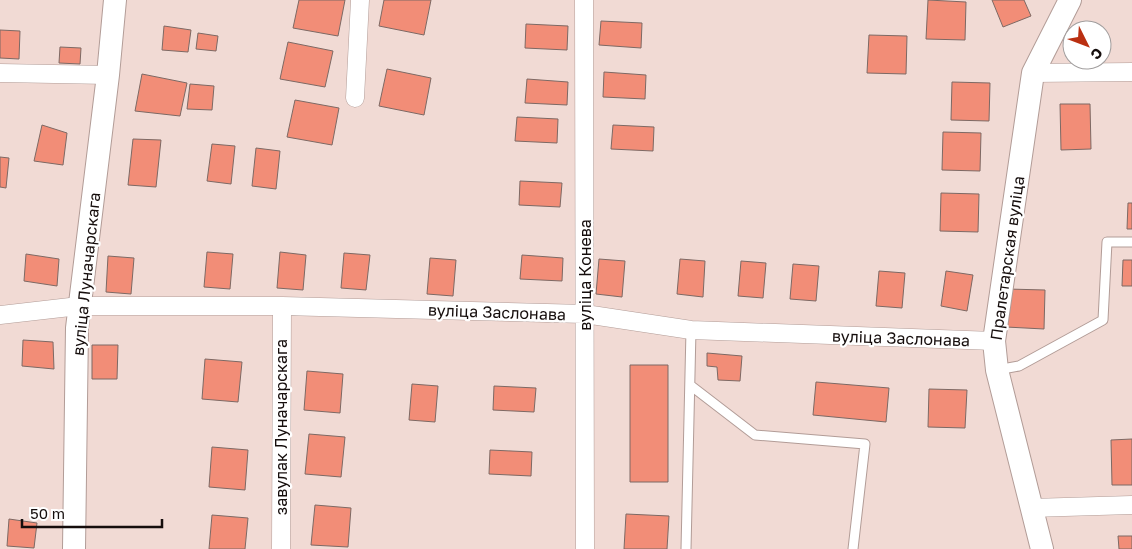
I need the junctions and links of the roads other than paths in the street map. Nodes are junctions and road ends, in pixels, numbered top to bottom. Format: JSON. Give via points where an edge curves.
{"nodes":[{"id":1,"x":115,"y":0,"type":"edge"},
{"id":2,"x":360,"y":0,"type":"edge"},
{"id":3,"x":584,"y":0,"type":"edge"},
{"id":4,"x":1070,"y":0,"type":"edge"},
{"id":5,"x":1132,"y":72,"type":"edge"},
{"id":6,"x":0,"y":73,"type":"edge"},
{"id":7,"x":1033,"y":73,"type":"junction"},
{"id":8,"x":108,"y":75,"type":"junction"},
{"id":9,"x":355,"y":98,"type":"dead end"},
{"id":10,"x":1132,"y":242,"type":"edge"},
{"id":11,"x":79,"y":306,"type":"junction"},
{"id":12,"x":282,"y":306,"type":"junction"},
{"id":13,"x":585,"y":314,"type":"junction"},
{"id":14,"x":0,"y":315,"type":"edge"},
{"id":15,"x":691,"y":330,"type":"junction"},
{"id":16,"x":994,"y":341,"type":"junction"},
{"id":17,"x":997,"y":370,"type":"junction"},
{"id":18,"x":690,"y":385,"type":"junction"},
{"id":19,"x":1132,"y":505,"type":"edge"},
{"id":20,"x":1031,"y":508,"type":"junction"},
{"id":21,"x":74,"y":549,"type":"edge"},
{"id":22,"x":281,"y":549,"type":"edge"},
{"id":23,"x":585,"y":549,"type":"edge"},
{"id":24,"x":686,"y":549,"type":"edge"},
{"id":25,"x":853,"y":549,"type":"edge"},
{"id":26,"x":1042,"y":549,"type":"edge"}],
"edges":[{"from":1,"to":8,"type":"street","name":"вуліца Луначарскага"},
{"from":2,"to":9,"type":"street"},
{"from":3,"to":13,"type":"street","name":"вуліца Конева"},
{"from":4,"to":7,"type":"street","name":"Пралетарская вуліца"},
{"from":5,"to":7,"type":"street"},
{"from":6,"to":8,"type":"street"},
{"from":7,"to":16,"type":"street","name":"Пралетарская вуліца"},
{"from":8,"to":11,"type":"street","name":"вуліца Луначарскага"},
{"from":10,"to":17,"type":"lane","via":[[1106,242],[1103,320],[1019,366]]},
{"from":11,"to":12,"type":"street","name":"вуліца Заслонава"},
{"from":11,"to":14,"type":"street","name":"вуліца Заслонава"},
{"from":11,"to":21,"type":"street","name":"вуліца Луначарскага"},
{"from":12,"to":13,"type":"street","name":"вуліца Заслонава"},
{"from":12,"to":22,"type":"street","name":"завулак Луначарскага"},
{"from":13,"to":15,"type":"street","name":"вуліца Заслонава"},
{"from":13,"to":23,"type":"street","name":"вуліца Конева"},
{"from":15,"to":16,"type":"street","name":"вуліца Заслонава"},
{"from":15,"to":18,"type":"lane"},
{"from":16,"to":17,"type":"street","name":"Пралетарская вуліца"},
{"from":17,"to":20,"type":"street","name":"Пралетарская вуліца"},
{"from":18,"to":24,"type":"lane"},
{"from":18,"to":25,"type":"lane","via":[[755,435],[866,444]]},
{"from":19,"to":20,"type":"street"},
{"from":20,"to":26,"type":"street","name":"Пралетарская вуліца"}]}
